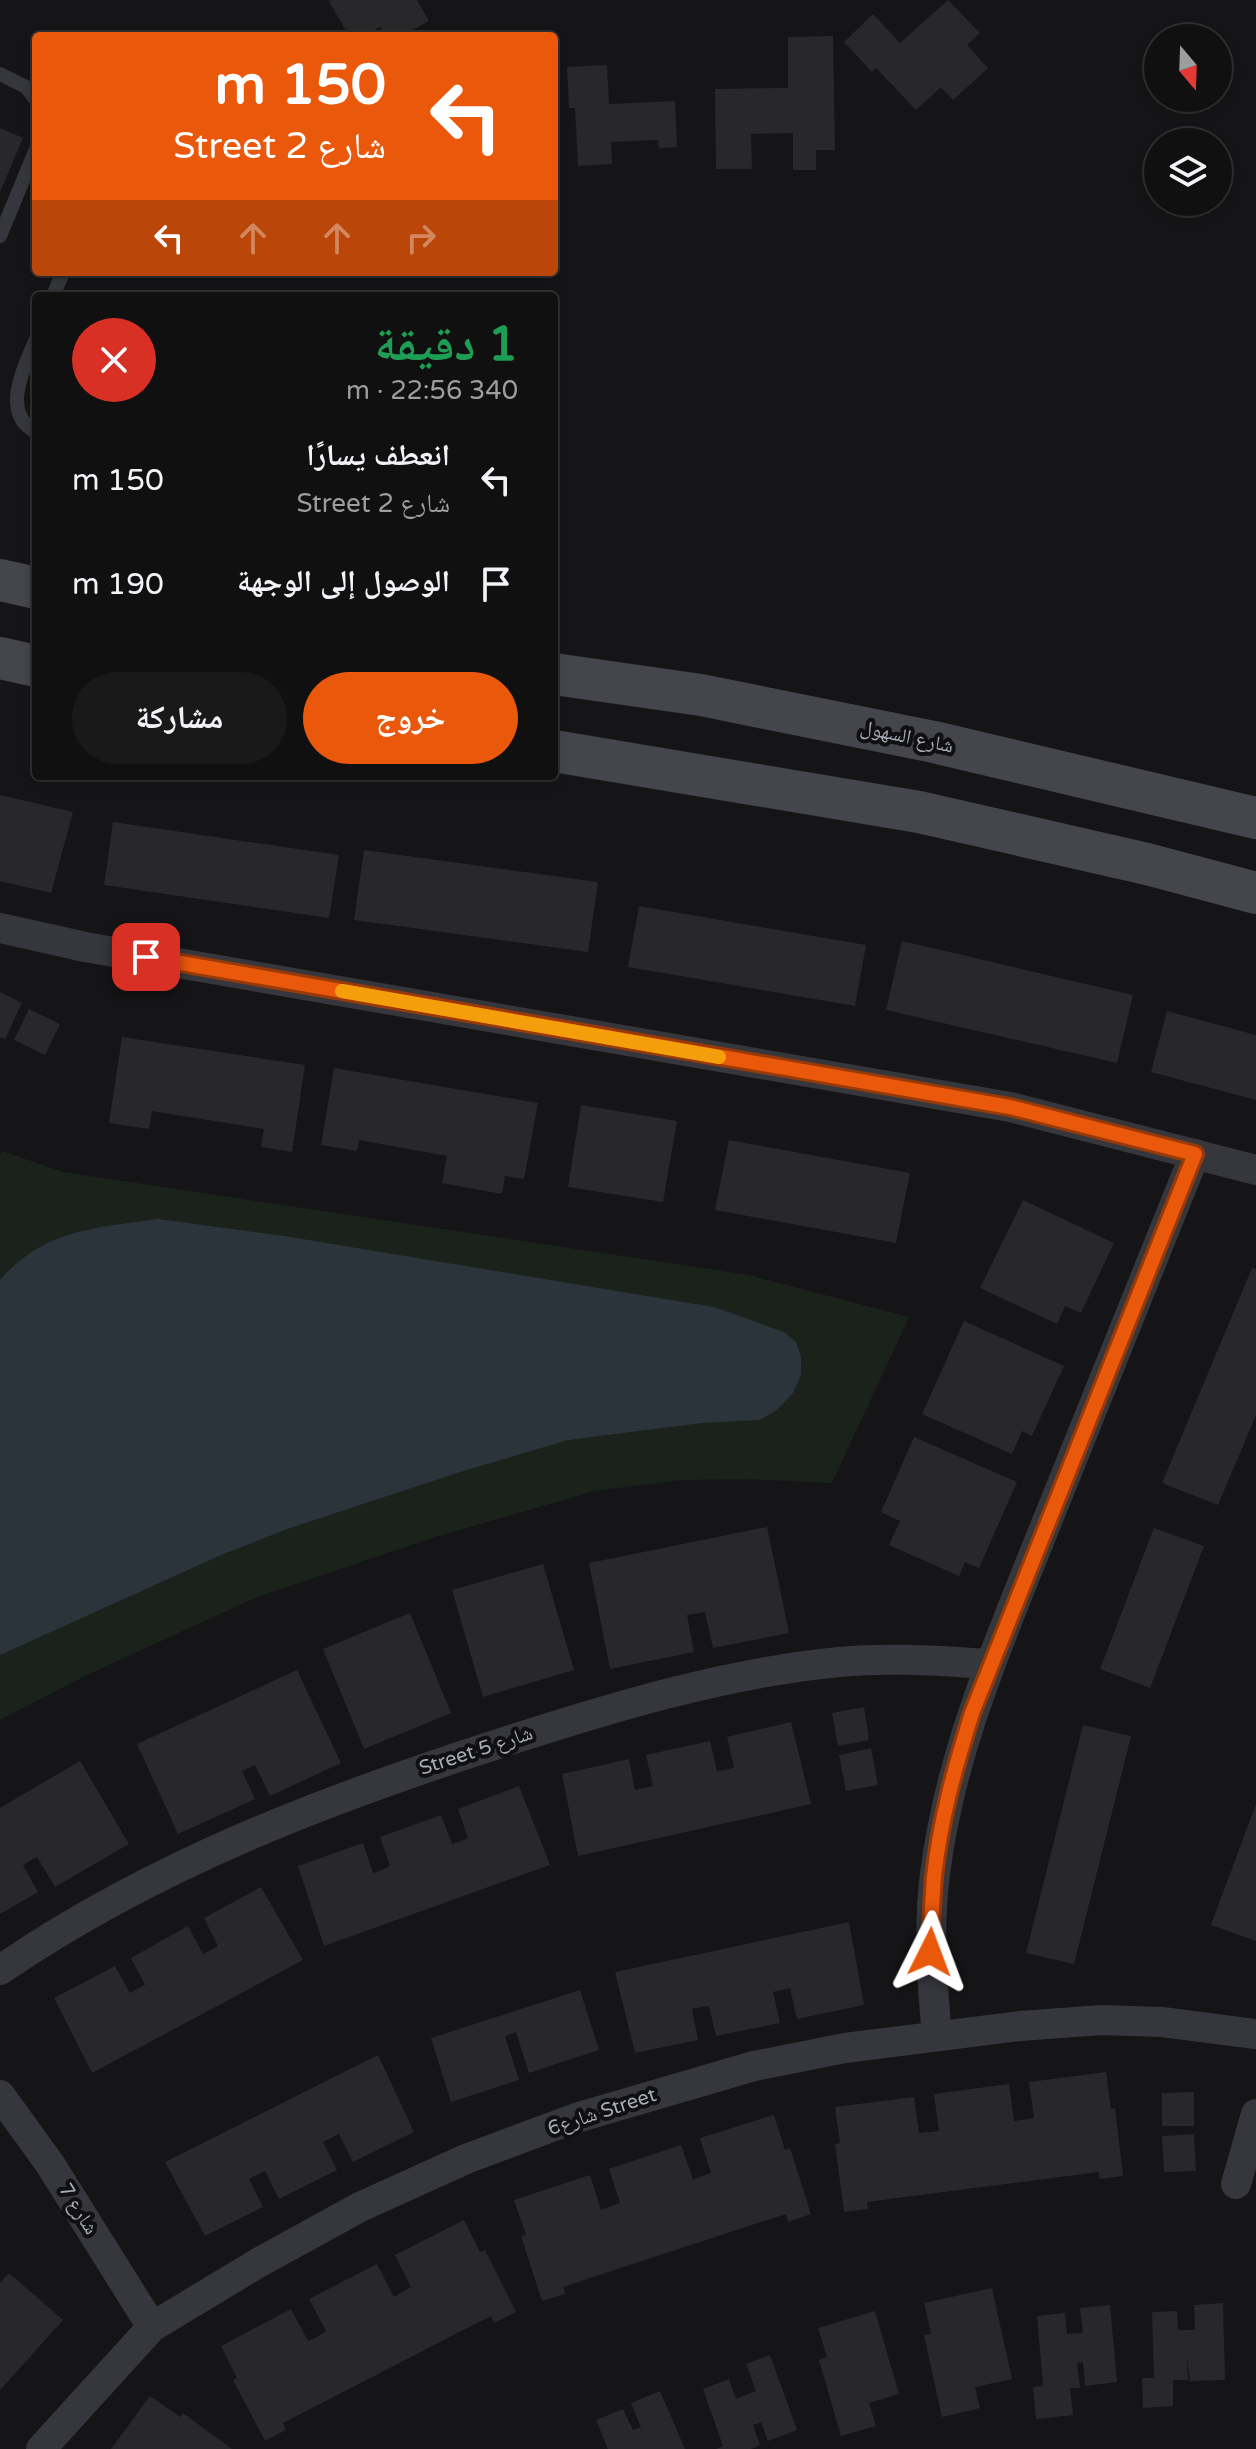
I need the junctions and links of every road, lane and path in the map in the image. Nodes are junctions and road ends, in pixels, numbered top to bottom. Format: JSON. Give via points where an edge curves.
{"nodes":[{"id":1,"x":0,"y":74,"type":"edge"},
{"id":2,"x":32,"y":95,"type":"edge"},
{"id":3,"x":32,"y":159,"type":"edge"},
{"id":4,"x":0,"y":236,"type":"edge"},
{"id":5,"x":32,"y":349,"type":"edge"},
{"id":6,"x":32,"y":430,"type":"edge"},
{"id":7,"x":0,"y":580,"type":"edge"},
{"id":8,"x":32,"y":587,"type":"edge"},
{"id":9,"x":0,"y":658,"type":"edge"},
{"id":10,"x":32,"y":665,"type":"edge"},
{"id":11,"x":558,"y":675,"type":"edge"},
{"id":12,"x":558,"y":752,"type":"edge"},
{"id":13,"x":1256,"y":818,"type":"edge"},
{"id":14,"x":1256,"y":893,"type":"edge"},
{"id":15,"x":0,"y":928,"type":"edge"},
{"id":16,"x":1195,"y":1154,"type":"junction"},
{"id":17,"x":1256,"y":1170,"type":"edge"},
{"id":18,"x":990,"y":1664,"type":"junction"},
{"id":19,"x":0,"y":1970,"type":"edge"},
{"id":20,"x":1256,"y":2034,"type":"edge"},
{"id":21,"x":937,"y":2036,"type":"junction"},
{"id":22,"x":0,"y":2095,"type":"edge"},
{"id":23,"x":1256,"y":2114,"type":"edge"},
{"id":24,"x":1236,"y":2184,"type":"dead end"},
{"id":25,"x":152,"y":2327,"type":"junction"},
{"id":26,"x":41,"y":2449,"type":"edge"}],
"edges":[{"from":1,"to":2,"type":"lane"},
{"from":3,"to":4,"type":"lane"},
{"from":5,"to":6,"type":"lane","via":[[14,395],[18,415]]},
{"from":7,"to":8,"type":"main road"},
{"from":9,"to":10,"type":"main road"},
{"from":11,"to":13,"type":"main road","name":"شارع السهول","via":[[701,695],[918,738]]},
{"from":12,"to":14,"type":"main road","via":[[919,812]]},
{"from":15,"to":16,"type":"street","via":[[1010,1107]]},
{"from":16,"to":17,"type":"street"},
{"from":16,"to":18,"type":"street"},
{"from":18,"to":19,"type":"street","name":"Street شارع 5","via":[[840,1662],[656,1696],[566,1722],[383,1781],[197,1857],[107,1903]]},
{"from":18,"to":21,"type":"street","via":[[956,1764],[934,1876],[930,1952]]},
{"from":20,"to":21,"type":"street","name":"شارع6 Street","via":[[1102,2020]]},
{"from":21,"to":25,"type":"street","name":"شارع6 Street","via":[[754,2066],[576,2118],[360,2207]]},
{"from":22,"to":25,"type":"street","name":"شارع 7","via":[[50,2164]]},
{"from":23,"to":24,"type":"street"},
{"from":25,"to":26,"type":"street","name":"شارع6 Street"}]}
